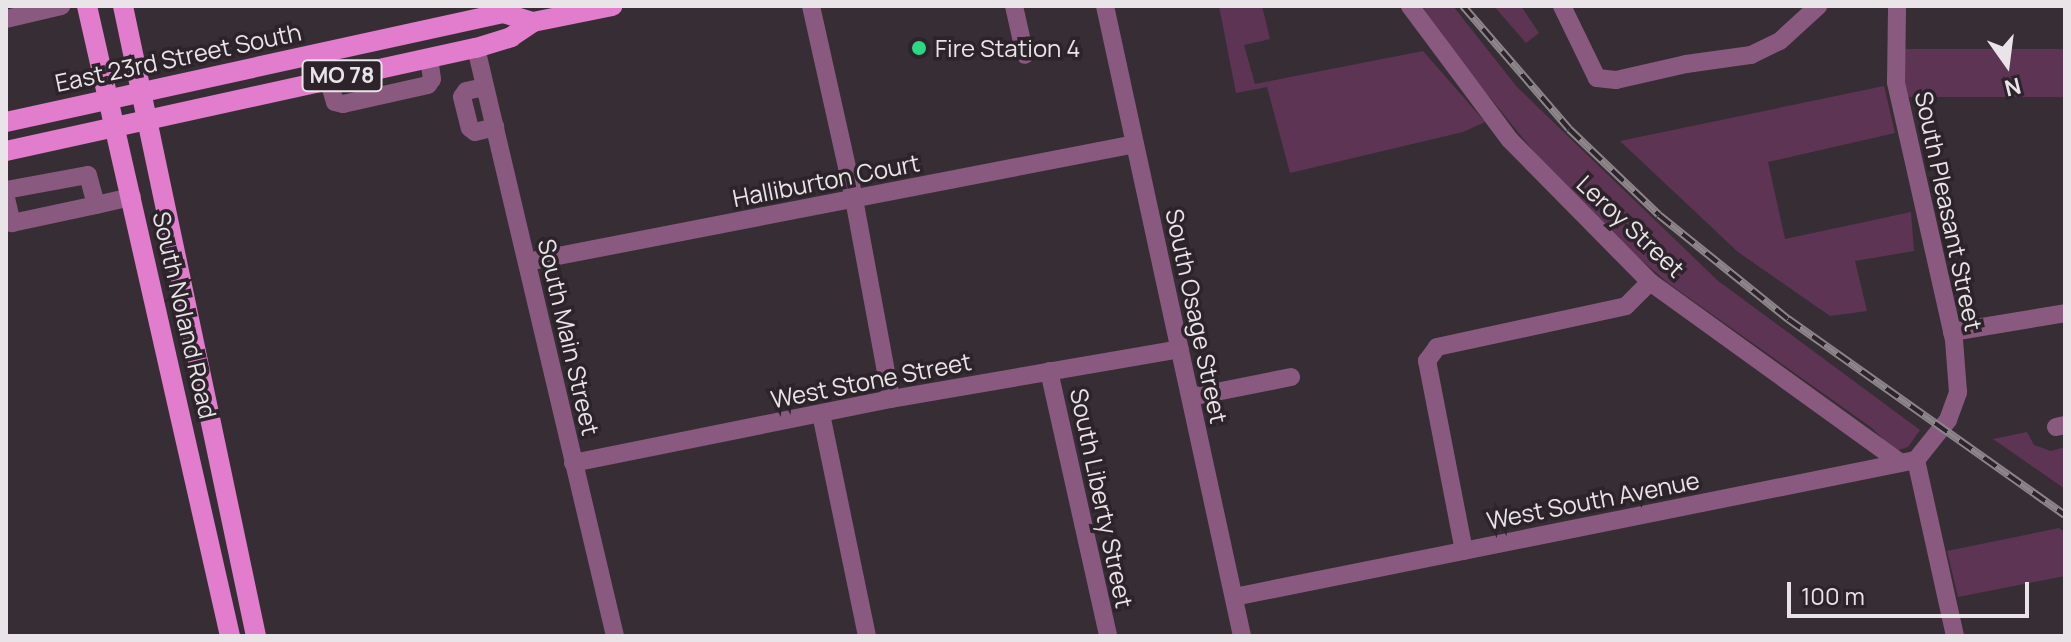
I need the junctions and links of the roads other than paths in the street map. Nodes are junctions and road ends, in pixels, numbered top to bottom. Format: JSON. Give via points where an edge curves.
{"nodes":[{"id":1,"x":61,"y":6,"type":"edge"},
{"id":2,"x":87,"y":6,"type":"edge"},
{"id":3,"x":123,"y":6,"type":"edge"},
{"id":4,"x":612,"y":6,"type":"edge"},
{"id":5,"x":811,"y":6,"type":"edge"},
{"id":6,"x":1014,"y":6,"type":"edge"},
{"id":7,"x":1105,"y":6,"type":"edge"},
{"id":8,"x":1410,"y":6,"type":"edge"},
{"id":9,"x":1562,"y":6,"type":"edge"},
{"id":10,"x":1818,"y":6,"type":"edge"},
{"id":11,"x":1897,"y":6,"type":"edge"},
{"id":12,"x":586,"y":9,"type":"edge"},
{"id":13,"x":470,"y":13,"type":"edge"},
{"id":14,"x":6,"y":19,"type":"edge"},
{"id":15,"x":533,"y":22,"type":"junction"},
{"id":16,"x":476,"y":48,"type":"junction"},
{"id":17,"x":1025,"y":55,"type":"dead end"},
{"id":18,"x":429,"y":58,"type":"junction"},
{"id":19,"x":372,"y":70,"type":"junction"},
{"id":20,"x":328,"y":78,"type":"junction"},
{"id":21,"x":144,"y":91,"type":"junction"},
{"id":22,"x":379,"y":96,"type":"junction"},
{"id":23,"x":110,"y":99,"type":"junction"},
{"id":24,"x":146,"y":119,"type":"junction"},
{"id":25,"x":6,"y":122,"type":"edge"},
{"id":26,"x":116,"y":126,"type":"junction"},
{"id":27,"x":1135,"y":144,"type":"junction"},
{"id":28,"x":6,"y":151,"type":"edge"},
{"id":29,"x":6,"y":190,"type":"edge"},
{"id":30,"x":132,"y":197,"type":"junction"},
{"id":31,"x":6,"y":198,"type":"edge"},
{"id":32,"x":854,"y":199,"type":"junction"},
{"id":33,"x":96,"y":205,"type":"junction"},
{"id":34,"x":527,"y":262,"type":"junction"},
{"id":35,"x":1650,"y":282,"type":"junction"},
{"id":36,"x":2065,"y":313,"type":"edge"},
{"id":37,"x":1952,"y":332,"type":"junction"},
{"id":38,"x":1180,"y":349,"type":"junction"},
{"id":39,"x":1049,"y":371,"type":"junction"},
{"id":40,"x":1291,"y":377,"type":"dead end"},
{"id":41,"x":1191,"y":397,"type":"junction"},
{"id":42,"x":891,"y":399,"type":"junction"},
{"id":43,"x":821,"y":414,"type":"junction"},
{"id":44,"x":1909,"y":461,"type":"junction"},
{"id":45,"x":573,"y":463,"type":"junction"},
{"id":46,"x":1464,"y":551,"type":"junction"},
{"id":47,"x":1234,"y":597,"type":"junction"},
{"id":48,"x":230,"y":636,"type":"edge"},
{"id":49,"x":256,"y":636,"type":"edge"},
{"id":50,"x":615,"y":636,"type":"edge"},
{"id":51,"x":867,"y":636,"type":"edge"},
{"id":52,"x":1108,"y":636,"type":"edge"},
{"id":53,"x":1242,"y":636,"type":"edge"},
{"id":54,"x":1955,"y":636,"type":"edge"}],
"edges":[{"from":1,"to":14,"type":"street"},
{"from":2,"to":23,"type":"main road","name":"South Noland Road"},
{"from":3,"to":21,"type":"main road","name":"South Noland Road"},
{"from":4,"to":12,"type":"main road","number":"MO 78"},
{"from":5,"to":32,"type":"street"},
{"from":6,"to":17,"type":"street"},
{"from":7,"to":27,"type":"street","name":"South Osage Street"},
{"from":8,"to":35,"type":"street","name":"Leroy Street","via":[[1510,140]]},
{"from":9,"to":10,"type":"street","via":[[1597,78],[1616,80],[1751,55],[1780,41]]},
{"from":11,"to":37,"type":"street","name":"South Pleasant Street","via":[[1896,82]]},
{"from":12,"to":15,"type":"main road","number":"MO 78"},
{"from":13,"to":15,"type":"main road","name":"East 23rd Street South","number":"MO 78","via":[[503,13]]},
{"from":13,"to":21,"type":"main road","name":"East 23rd Street South","number":"MO 78"},
{"from":15,"to":16,"type":"main road","number":"MO 78","via":[[511,37]]},
{"from":16,"to":18,"type":"main road","number":"MO 78"},
{"from":16,"to":34,"type":"street","name":"South Main Street"},
{"from":18,"to":19,"type":"main road","number":"MO 78"},
{"from":18,"to":22,"type":"street","via":[[428,85]]},
{"from":19,"to":20,"type":"main road","number":"MO 78"},
{"from":19,"to":22,"type":"street"},
{"from":20,"to":22,"type":"street","via":[[335,102]]},
{"from":20,"to":24,"type":"main road","number":"MO 78"},
{"from":21,"to":23,"type":"main road","name":"East 23rd Street South","number":"MO 78"},
{"from":21,"to":24,"type":"main road","name":"South Noland Road"},
{"from":23,"to":25,"type":"main road","name":"East 23rd Street South","number":"MO 78"},
{"from":23,"to":26,"type":"main road","name":"South Noland Road"},
{"from":24,"to":26,"type":"main road","number":"MO 78"},
{"from":24,"to":49,"type":"main road","name":"South Noland Road"},
{"from":26,"to":28,"type":"main road","number":"MO 78"},
{"from":26,"to":30,"type":"main road","name":"South Noland Road"},
{"from":27,"to":32,"type":"street","name":"Halliburton Court"},
{"from":27,"to":38,"type":"street","name":"South Osage Street"},
{"from":29,"to":33,"type":"street","via":[[88,175]]},
{"from":30,"to":33,"type":"street"},
{"from":30,"to":48,"type":"main road","name":"South Noland Road"},
{"from":31,"to":33,"type":"street","via":[[12,223]]},
{"from":32,"to":34,"type":"street","name":"Halliburton Court"},
{"from":32,"to":42,"type":"street"},
{"from":34,"to":45,"type":"street","name":"South Main Street"},
{"from":35,"to":44,"type":"street","name":"Leroy Street"},
{"from":35,"to":46,"type":"street","via":[[1626,306],[1437,347],[1427,361]]},
{"from":36,"to":37,"type":"street"},
{"from":37,"to":44,"type":"street","name":"South Pleasant Street","via":[[1958,392],[1945,423]]},
{"from":38,"to":39,"type":"street","name":"West Stone Street"},
{"from":38,"to":41,"type":"street","name":"South Osage Street"},
{"from":39,"to":42,"type":"street","name":"West Stone Street"},
{"from":39,"to":52,"type":"street","name":"South Liberty Street"},
{"from":40,"to":41,"type":"street"},
{"from":41,"to":47,"type":"street","name":"South Osage Street"},
{"from":42,"to":43,"type":"street","name":"West Stone Street"},
{"from":43,"to":45,"type":"street","name":"West Stone Street"},
{"from":43,"to":51,"type":"street"},
{"from":44,"to":46,"type":"street","name":"West South Avenue"},
{"from":44,"to":54,"type":"street"},
{"from":45,"to":50,"type":"street","name":"South Main Street"},
{"from":46,"to":47,"type":"street","name":"West South Avenue"},
{"from":47,"to":53,"type":"street","name":"South Osage Street"}]}
